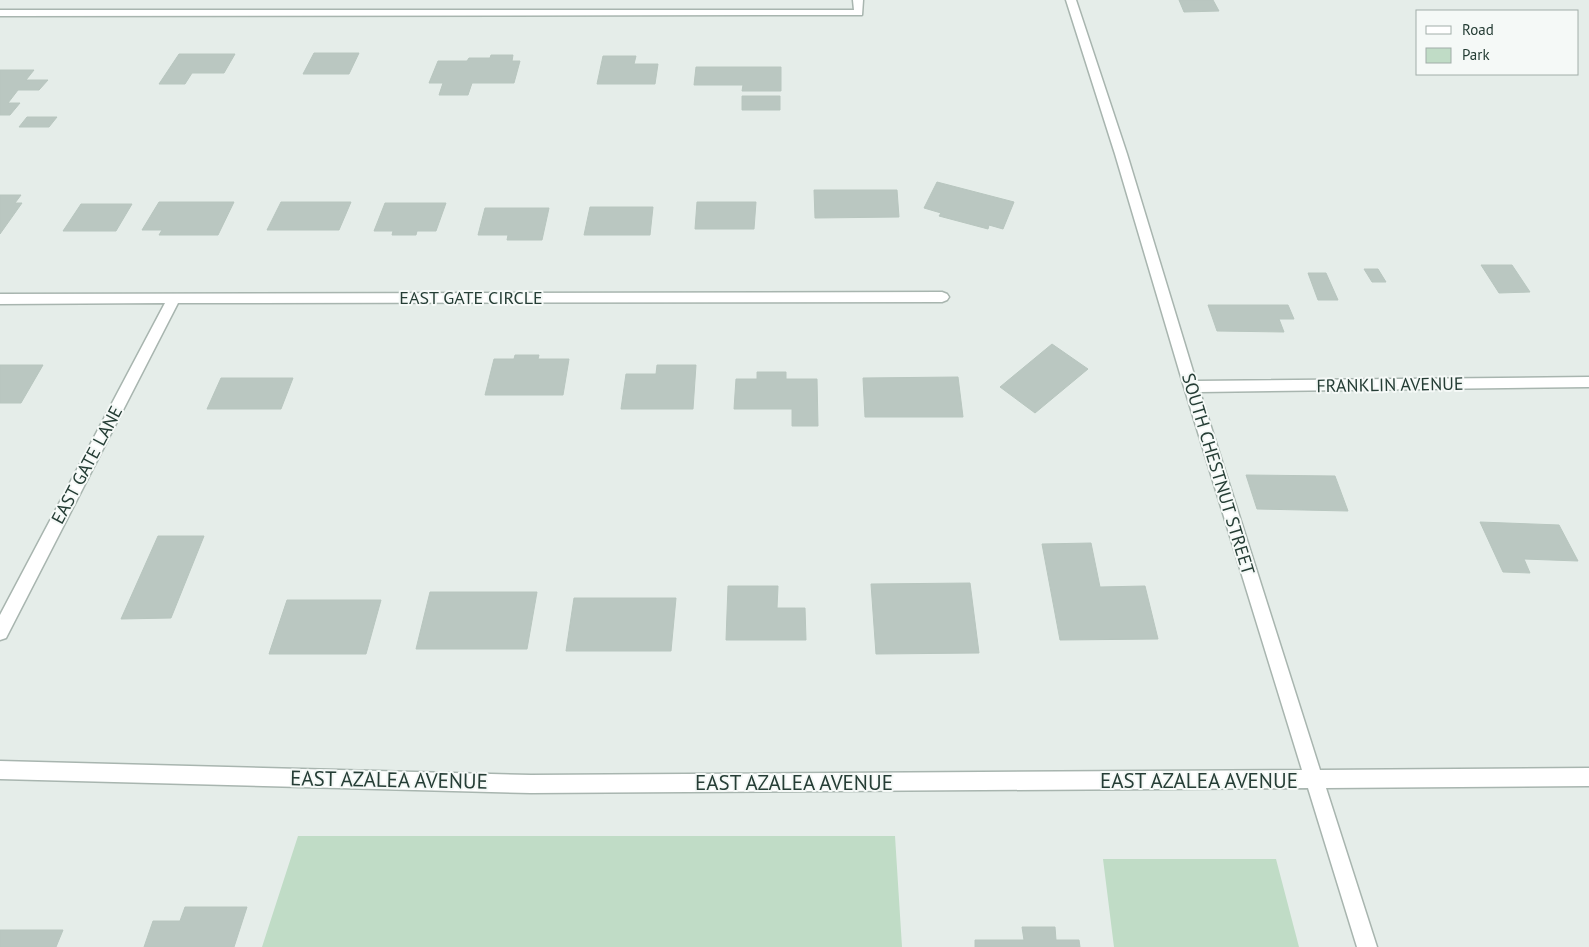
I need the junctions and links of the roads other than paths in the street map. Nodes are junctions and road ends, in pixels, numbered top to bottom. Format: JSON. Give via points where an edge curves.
{"nodes":[{"id":1,"x":858,"y":0,"type":"edge"},
{"id":2,"x":1070,"y":0,"type":"edge"},
{"id":3,"x":0,"y":13,"type":"edge"},
{"id":4,"x":942,"y":297,"type":"dead end"},
{"id":5,"x":174,"y":298,"type":"junction"},
{"id":6,"x":0,"y":299,"type":"edge"},
{"id":7,"x":1589,"y":382,"type":"edge"},
{"id":8,"x":1191,"y":387,"type":"junction"},
{"id":9,"x":0,"y":632,"type":"edge"},
{"id":10,"x":0,"y":770,"type":"edge"},
{"id":11,"x":1589,"y":778,"type":"edge"},
{"id":12,"x":1314,"y":780,"type":"junction"},
{"id":13,"x":1367,"y":947,"type":"edge"}],
"edges":[{"from":1,"to":3,"type":"street","via":[[859,13]]},
{"from":2,"to":8,"type":"street","name":"SOUTH CHESTNUT STREET","via":[[1121,154]]},
{"from":4,"to":5,"type":"street","name":"EAST GATE CIRCLE"},
{"from":5,"to":6,"type":"street","name":"EAST GATE CIRCLE"},
{"from":5,"to":9,"type":"street","name":"EAST GATE LANE"},
{"from":7,"to":8,"type":"street","name":"FRANKLIN AVENUE"},
{"from":8,"to":12,"type":"street","name":"SOUTH CHESTNUT STREET"},
{"from":10,"to":12,"type":"street","name":"EAST AZALEA AVENUE","via":[[531,784]]},
{"from":11,"to":12,"type":"street","name":"EAST AZALEA AVENUE"},
{"from":12,"to":13,"type":"street","name":"SOUTH CHESTNUT STREET"}]}
